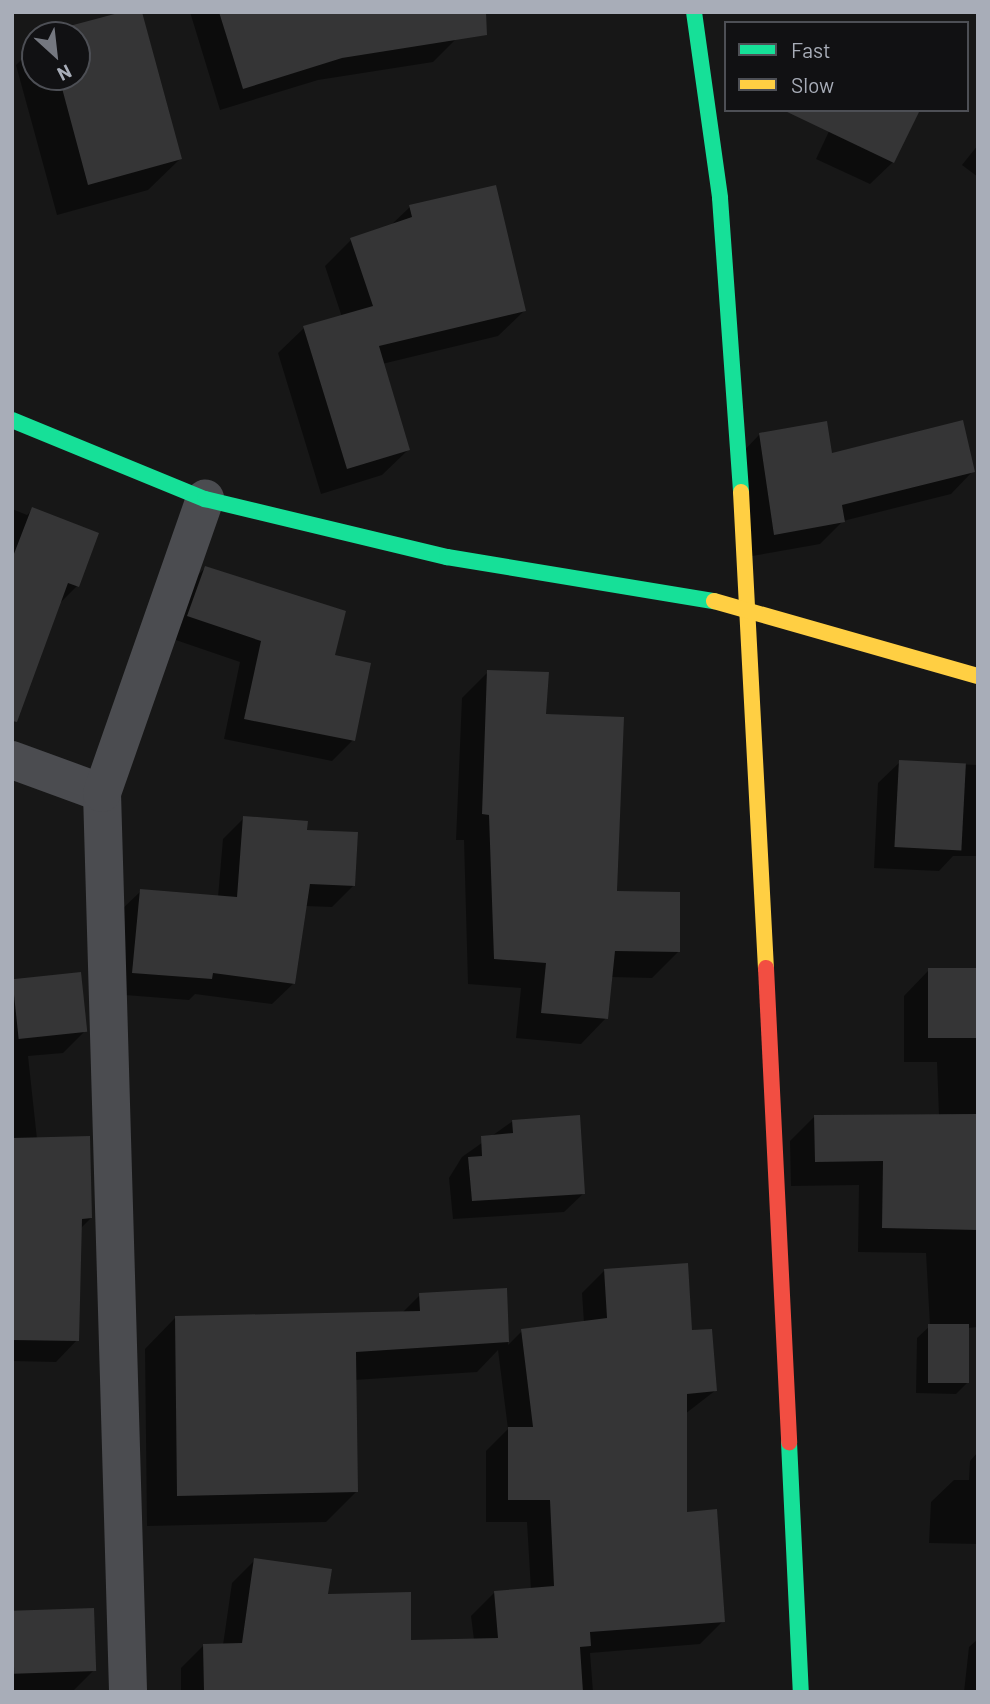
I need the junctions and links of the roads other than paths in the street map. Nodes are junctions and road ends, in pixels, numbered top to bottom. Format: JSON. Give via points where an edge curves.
{"nodes":[{"id":1,"x":694,"y":12,"type":"edge"},
{"id":2,"x":12,"y":420,"type":"edge"},
{"id":3,"x":205,"y":499,"type":"junction"},
{"id":4,"x":749,"y":607,"type":"junction"},
{"id":5,"x":978,"y":676,"type":"edge"},
{"id":6,"x":12,"y":760,"type":"edge"},
{"id":7,"x":102,"y":793,"type":"junction"},
{"id":8,"x":128,"y":1692,"type":"edge"},
{"id":9,"x":801,"y":1692,"type":"edge"}],
"edges":[{"from":1,"to":4,"type":"street","via":[[720,198]]},
{"from":2,"to":3,"type":"street"},
{"from":3,"to":4,"type":"street","via":[[447,557]]},
{"from":3,"to":7,"type":"street"},
{"from":4,"to":5,"type":"street"},
{"from":4,"to":9,"type":"street"},
{"from":6,"to":7,"type":"street"},
{"from":7,"to":8,"type":"street"}]}
